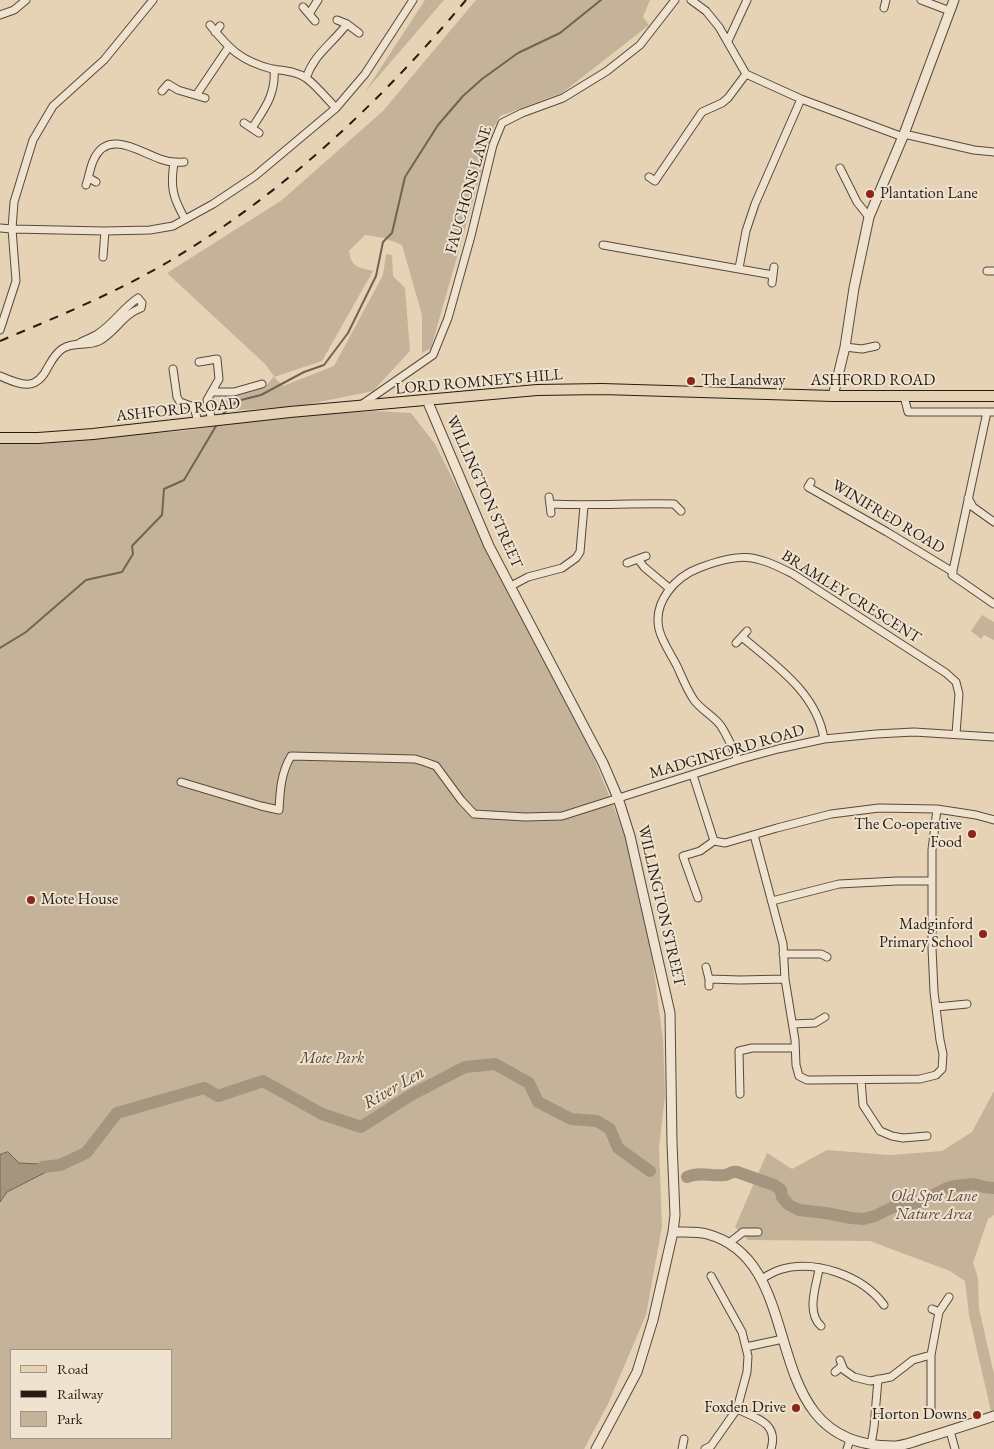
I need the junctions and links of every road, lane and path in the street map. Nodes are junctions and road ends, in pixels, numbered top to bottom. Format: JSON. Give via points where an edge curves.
{"nodes":[{"id":1,"x":26,"y":0,"type":"edge"},
{"id":2,"x":152,"y":0,"type":"edge"},
{"id":3,"x":318,"y":0,"type":"edge"},
{"id":4,"x":412,"y":0,"type":"edge"},
{"id":5,"x":675,"y":0,"type":"edge"},
{"id":6,"x":691,"y":0,"type":"edge"},
{"id":7,"x":747,"y":0,"type":"edge"},
{"id":8,"x":921,"y":0,"type":"edge"},
{"id":9,"x":954,"y":0,"type":"edge"},
{"id":10,"x":303,"y":7,"type":"dead end"},
{"id":11,"x":950,"y":11,"type":"junction"},
{"id":12,"x":309,"y":14,"type":"junction"},
{"id":13,"x":0,"y":15,"type":"edge"},
{"id":14,"x":337,"y":20,"type":"dead end"},
{"id":15,"x":315,"y":21,"type":"dead end"},
{"id":16,"x":347,"y":24,"type":"junction"},
{"id":17,"x":210,"y":25,"type":"dead end"},
{"id":18,"x":359,"y":33,"type":"dead end"},
{"id":19,"x":728,"y":41,"type":"junction"},
{"id":20,"x":228,"y":48,"type":"junction"},
{"id":21,"x":274,"y":69,"type":"junction"},
{"id":22,"x":746,"y":74,"type":"junction"},
{"id":23,"x":306,"y":78,"type":"junction"},
{"id":24,"x":162,"y":91,"type":"dead end"},
{"id":25,"x":197,"y":94,"type":"junction"},
{"id":26,"x":205,"y":98,"type":"dead end"},
{"id":27,"x":800,"y":99,"type":"junction"},
{"id":28,"x":336,"y":108,"type":"junction"},
{"id":29,"x":244,"y":123,"type":"dead end"},
{"id":30,"x":252,"y":128,"type":"junction"},
{"id":31,"x":259,"y":133,"type":"dead end"},
{"id":32,"x":904,"y":136,"type":"junction"},
{"id":33,"x":994,"y":152,"type":"edge"},
{"id":34,"x":184,"y":162,"type":"dead end"},
{"id":35,"x":174,"y":163,"type":"junction"},
{"id":36,"x":840,"y":168,"type":"dead end"},
{"id":37,"x":649,"y":177,"type":"dead end"},
{"id":38,"x":86,"y":185,"type":"dead end"},
{"id":39,"x":869,"y":217,"type":"junction"},
{"id":40,"x":185,"y":219,"type":"junction"},
{"id":41,"x":0,"y":228,"type":"edge"},
{"id":42,"x":12,"y":229,"type":"junction"},
{"id":43,"x":105,"y":231,"type":"junction"},
{"id":44,"x":603,"y":244,"type":"dead end"},
{"id":45,"x":103,"y":257,"type":"dead end"},
{"id":46,"x":774,"y":267,"type":"dead end"},
{"id":47,"x":739,"y":268,"type":"junction"},
{"id":48,"x":0,"y":330,"type":"edge"},
{"id":49,"x":78,"y":344,"type":"junction"},
{"id":50,"x":876,"y":346,"type":"dead end"},
{"id":51,"x":845,"y":347,"type":"junction"},
{"id":52,"x":199,"y":362,"type":"dead end"},
{"id":53,"x":173,"y":369,"type":"dead end"},
{"id":54,"x":0,"y":376,"type":"edge"},
{"id":55,"x":262,"y":384,"type":"dead end"},
{"id":56,"x":602,"y":389,"type":"joint"},
{"id":57,"x":213,"y":392,"type":"junction"},
{"id":58,"x":833,"y":396,"type":"junction"},
{"id":59,"x":904,"y":396,"type":"junction"},
{"id":60,"x":994,"y":396,"type":"edge"},
{"id":61,"x":427,"y":400,"type":"junction"},
{"id":62,"x":358,"y":407,"type":"junction"},
{"id":63,"x":990,"y":412,"type":"edge"},
{"id":64,"x":212,"y":421,"type":"junction"},
{"id":65,"x":198,"y":422,"type":"junction"},
{"id":66,"x":0,"y":438,"type":"edge"},
{"id":67,"x":809,"y":485,"type":"dead end"},
{"id":68,"x":968,"y":498,"type":"junction"},
{"id":69,"x":584,"y":506,"type":"junction"},
{"id":70,"x":681,"y":510,"type":"dead end"},
{"id":71,"x":551,"y":513,"type":"dead end"},
{"id":72,"x":994,"y":522,"type":"edge"},
{"id":73,"x":646,"y":556,"type":"dead end"},
{"id":74,"x":638,"y":559,"type":"junction"},
{"id":75,"x":627,"y":563,"type":"dead end"},
{"id":76,"x":952,"y":574,"type":"junction"},
{"id":77,"x":510,"y":586,"type":"junction"},
{"id":78,"x":669,"y":588,"type":"junction"},
{"id":79,"x":994,"y":604,"type":"edge"},
{"id":80,"x":736,"y":643,"type":"dead end"},
{"id":81,"x":956,"y":734,"type":"junction"},
{"id":82,"x":994,"y":737,"type":"edge"},
{"id":83,"x":824,"y":739,"type":"junction"},
{"id":84,"x":738,"y":760,"type":"junction"},
{"id":85,"x":693,"y":775,"type":"junction"},
{"id":86,"x":181,"y":782,"type":"dead end"},
{"id":87,"x":618,"y":798,"type":"junction"},
{"id":88,"x":936,"y":809,"type":"junction"},
{"id":89,"x":994,"y":820,"type":"edge"},
{"id":90,"x":754,"y":835,"type":"junction"},
{"id":91,"x":714,"y":841,"type":"junction"},
{"id":92,"x":932,"y":881,"type":"junction"},
{"id":93,"x":698,"y":898,"type":"dead end"},
{"id":94,"x":772,"y":902,"type":"junction"},
{"id":95,"x":783,"y":954,"type":"junction"},
{"id":96,"x":827,"y":958,"type":"dead end"},
{"id":97,"x":706,"y":967,"type":"dead end"},
{"id":98,"x":785,"y":979,"type":"junction"},
{"id":99,"x":967,"y":1004,"type":"dead end"},
{"id":100,"x":936,"y":1007,"type":"junction"},
{"id":101,"x":825,"y":1017,"type":"dead end"},
{"id":102,"x":792,"y":1024,"type":"junction"},
{"id":103,"x":794,"y":1048,"type":"junction"},
{"id":104,"x":861,"y":1080,"type":"junction"},
{"id":105,"x":740,"y":1094,"type":"dead end"},
{"id":106,"x":927,"y":1136,"type":"dead end"},
{"id":107,"x":673,"y":1232,"type":"junction"},
{"id":108,"x":758,"y":1232,"type":"dead end"},
{"id":109,"x":729,"y":1243,"type":"junction"},
{"id":110,"x":819,"y":1269,"type":"junction"},
{"id":111,"x":711,"y":1276,"type":"dead end"},
{"id":112,"x":761,"y":1279,"type":"junction"},
{"id":113,"x":884,"y":1290,"type":"dead end"},
{"id":114,"x":877,"y":1296,"type":"junction"},
{"id":115,"x":949,"y":1298,"type":"dead end"},
{"id":116,"x":884,"y":1305,"type":"dead end"},
{"id":117,"x":814,"y":1312,"type":"junction"},
{"id":118,"x":822,"y":1312,"type":"dead end"},
{"id":119,"x":821,"y":1326,"type":"dead end"},
{"id":120,"x":783,"y":1340,"type":"junction"},
{"id":121,"x":746,"y":1347,"type":"junction"},
{"id":122,"x":931,"y":1355,"type":"junction"},
{"id":123,"x":835,"y":1372,"type":"dead end"},
{"id":124,"x":878,"y":1380,"type":"junction"},
{"id":125,"x":737,"y":1409,"type":"junction"},
{"id":126,"x":931,"y":1414,"type":"dead end"},
{"id":127,"x":994,"y":1416,"type":"edge"},
{"id":128,"x":950,"y":1431,"type":"junction"},
{"id":129,"x":684,"y":1439,"type":"dead end"},
{"id":130,"x":848,"y":1445,"type":"edge"},
{"id":131,"x":871,"y":1446,"type":"junction"},
{"id":132,"x":774,"y":1447,"type":"edge"},
{"id":133,"x":596,"y":1449,"type":"edge"},
{"id":134,"x":682,"y":1449,"type":"edge"},
{"id":135,"x":705,"y":1449,"type":"edge"},
{"id":136,"x":955,"y":1449,"type":"edge"}],
"edges":[{"from":1,"to":13,"type":"street","via":[[14,10]]},
{"from":2,"to":42,"type":"street","via":[[104,60],[53,106],[33,140],[14,202]]},
{"from":3,"to":12,"type":"street"},
{"from":4,"to":28,"type":"street","via":[[365,74]]},
{"from":5,"to":62,"type":"street","name":"FAUCHONS LANE","via":[[640,45],[607,71],[563,98],[502,122],[493,144],[448,318],[433,355]]},
{"from":6,"to":19,"type":"street","via":[[706,11]]},
{"from":7,"to":19,"type":"street"},
{"from":8,"to":11,"type":"street"},
{"from":9,"to":11,"type":"street"},
{"from":10,"to":12,"type":"street"},
{"from":11,"to":32,"type":"street"},
{"from":12,"to":15,"type":"street"},
{"from":14,"to":16,"type":"street"},
{"from":16,"to":18,"type":"street"},
{"from":16,"to":23,"type":"street","via":[[336,39],[319,53]]},
{"from":17,"to":20,"type":"street","via":[[217,29]]},
{"from":19,"to":22,"type":"street"},
{"from":20,"to":21,"type":"street","via":[[253,64]]},
{"from":20,"to":25,"type":"street"},
{"from":21,"to":23,"type":"street","via":[[291,71]]},
{"from":21,"to":30,"type":"street","via":[[273,93]]},
{"from":22,"to":27,"type":"street"},
{"from":22,"to":37,"type":"street","via":[[728,98],[702,112],[655,181]]},
{"from":23,"to":28,"type":"street"},
{"from":24,"to":25,"type":"street","via":[[168,84]]},
{"from":25,"to":26,"type":"street"},
{"from":27,"to":32,"type":"street"},
{"from":27,"to":47,"type":"street","via":[[755,204]]},
{"from":28,"to":40,"type":"street","via":[[255,176]]},
{"from":29,"to":30,"type":"street"},
{"from":30,"to":31,"type":"street"},
{"from":32,"to":33,"type":"street"},
{"from":32,"to":39,"type":"street"},
{"from":34,"to":35,"type":"street"},
{"from":35,"to":38,"type":"street","via":[[122,144],[112,144],[94,158],[93,180]]},
{"from":35,"to":40,"type":"street","via":[[172,188]]},
{"from":36,"to":39,"type":"street","via":[[857,202]]},
{"from":39,"to":51,"type":"street"},
{"from":40,"to":43,"type":"street","via":[[173,226],[150,230]]},
{"from":41,"to":42,"type":"street"},
{"from":42,"to":43,"type":"street"},
{"from":42,"to":48,"type":"street","via":[[16,281]]},
{"from":43,"to":45,"type":"street"},
{"from":44,"to":47,"type":"street"},
{"from":46,"to":47,"type":"street","via":[[773,279]]},
{"from":49,"to":49,"type":"street","via":[[98,334],[138,298],[142,303],[141,308],[132,311],[110,334],[86,345]]},
{"from":49,"to":54,"type":"street","via":[[59,351],[38,382],[24,384]]},
{"from":50,"to":51,"type":"street","via":[[862,349]]},
{"from":51,"to":58,"type":"street"},
{"from":52,"to":57,"type":"street","via":[[217,359],[220,379]]},
{"from":53,"to":65,"type":"street","via":[[177,398],[194,408]]},
{"from":55,"to":57,"type":"street","via":[[234,392]]},
{"from":56,"to":58,"type":"main road","name":"ASHFORD ROAD"},
{"from":56,"to":61,"type":"main road","name":"LORD ROMNEY'S HILL","via":[[537,390]]},
{"from":57,"to":64,"type":"street","via":[[207,400]]},
{"from":58,"to":59,"type":"main road","name":"ASHFORD ROAD"},
{"from":59,"to":60,"type":"main road","name":"ASHFORD ROAD"},
{"from":59,"to":63,"type":"street","via":[[908,412]]},
{"from":61,"to":62,"type":"main road","name":"LORD ROMNEY'S HILL"},
{"from":61,"to":77,"type":"street","name":"WILLINGTON STREET","via":[[483,533]]},
{"from":62,"to":64,"type":"main road","name":"ASHFORD ROAD"},
{"from":63,"to":68,"type":"street"},
{"from":64,"to":65,"type":"main road","name":"ASHFORD ROAD"},
{"from":65,"to":66,"type":"main road","name":"ASHFORD ROAD","via":[[93,434]]},
{"from":67,"to":76,"type":"street","name":"WINIFRED ROAD"},
{"from":68,"to":72,"type":"street","via":[[973,507]]},
{"from":68,"to":76,"type":"street"},
{"from":69,"to":70,"type":"street","via":[[674,504]]},
{"from":69,"to":71,"type":"street","via":[[550,500]]},
{"from":69,"to":77,"type":"street","via":[[580,552],[576,558],[562,568],[528,577]]},
{"from":73,"to":74,"type":"street"},
{"from":74,"to":75,"type":"street"},
{"from":74,"to":78,"type":"street"},
{"from":76,"to":79,"type":"street","name":"WINIFRED ROAD"},
{"from":77,"to":87,"type":"street","name":"WILLINGTON STREET","via":[[603,763]]},
{"from":78,"to":81,"type":"street","name":"BRAMLEY CRESCENT","via":[[697,568],[738,557],[767,561],[793,574],[956,682],[959,694]]},
{"from":78,"to":84,"type":"street","name":"BRAMLEY CRESCENT","via":[[657,616],[659,630],[694,700],[720,724]]},
{"from":80,"to":83,"type":"street","via":[[744,634],[796,685],[822,726]]},
{"from":81,"to":82,"type":"street","name":"MADGINFORD ROAD"},
{"from":81,"to":83,"type":"street","name":"MADGINFORD ROAD","via":[[914,732]]},
{"from":83,"to":84,"type":"street","name":"MADGINFORD ROAD"},
{"from":84,"to":85,"type":"street","name":"MADGINFORD ROAD"},
{"from":85,"to":87,"type":"street","name":"MADGINFORD ROAD"},
{"from":85,"to":91,"type":"street"},
{"from":86,"to":87,"type":"street","name":"MADGINFORD ROAD","via":[[279,810],[281,780],[291,756],[414,759],[436,766],[474,814],[562,816]]},
{"from":87,"to":107,"type":"street","name":"WILLINGTON STREET","via":[[639,872],[670,1013]]},
{"from":88,"to":89,"type":"street"},
{"from":88,"to":90,"type":"street","via":[[853,810]]},
{"from":88,"to":92,"type":"street"},
{"from":90,"to":91,"type":"street","via":[[725,843]]},
{"from":90,"to":94,"type":"street"},
{"from":91,"to":93,"type":"street","via":[[700,851],[683,856]]},
{"from":92,"to":94,"type":"street","via":[[839,884]]},
{"from":92,"to":100,"type":"street"},
{"from":94,"to":95,"type":"street","via":[[784,944]]},
{"from":95,"to":96,"type":"street","via":[[821,954]]},
{"from":95,"to":98,"type":"street"},
{"from":97,"to":98,"type":"street","via":[[709,982]]},
{"from":98,"to":102,"type":"street"},
{"from":99,"to":100,"type":"street"},
{"from":100,"to":104,"type":"street","via":[[943,1054],[942,1069],[936,1075],[920,1079]]},
{"from":101,"to":102,"type":"street","via":[[816,1023]]},
{"from":102,"to":103,"type":"street"},
{"from":103,"to":104,"type":"street","via":[[799,1076],[807,1080]]},
{"from":103,"to":105,"type":"street","via":[[739,1051]]},
{"from":104,"to":106,"type":"street","via":[[863,1105],[880,1131],[903,1138]]},
{"from":107,"to":109,"type":"street","via":[[706,1233]]},
{"from":107,"to":133,"type":"street","name":"WILLINGTON STREET","via":[[653,1320],[637,1372]]},
{"from":108,"to":109,"type":"street","via":[[743,1232]]},
{"from":109,"to":112,"type":"street","via":[[744,1255]]},
{"from":110,"to":112,"type":"street","via":[[778,1270]]},
{"from":110,"to":114,"type":"street","via":[[843,1274]]},
{"from":110,"to":117,"type":"street"},
{"from":111,"to":121,"type":"street","via":[[742,1332]]},
{"from":112,"to":120,"type":"street"},
{"from":113,"to":114,"type":"street"},
{"from":114,"to":116,"type":"street"},
{"from":115,"to":122,"type":"street","via":[[936,1310]]},
{"from":117,"to":118,"type":"street"},
{"from":117,"to":119,"type":"street"},
{"from":120,"to":121,"type":"street"},
{"from":120,"to":130,"type":"street","via":[[806,1403],[819,1420]]},
{"from":121,"to":125,"type":"street","via":[[747,1372]]},
{"from":122,"to":124,"type":"street","via":[[913,1360],[891,1377]]},
{"from":122,"to":126,"type":"street","via":[[934,1401]]},
{"from":123,"to":124,"type":"street","via":[[841,1363],[844,1370],[854,1377]]},
{"from":124,"to":131,"type":"street"},
{"from":125,"to":132,"type":"street","via":[[770,1427]]},
{"from":125,"to":135,"type":"street","via":[[711,1446]]},
{"from":127,"to":128,"type":"street"},
{"from":128,"to":131,"type":"street","via":[[898,1446]]},
{"from":128,"to":136,"type":"street"},
{"from":129,"to":134,"type":"street"},
{"from":130,"to":131,"type":"street"}]}
